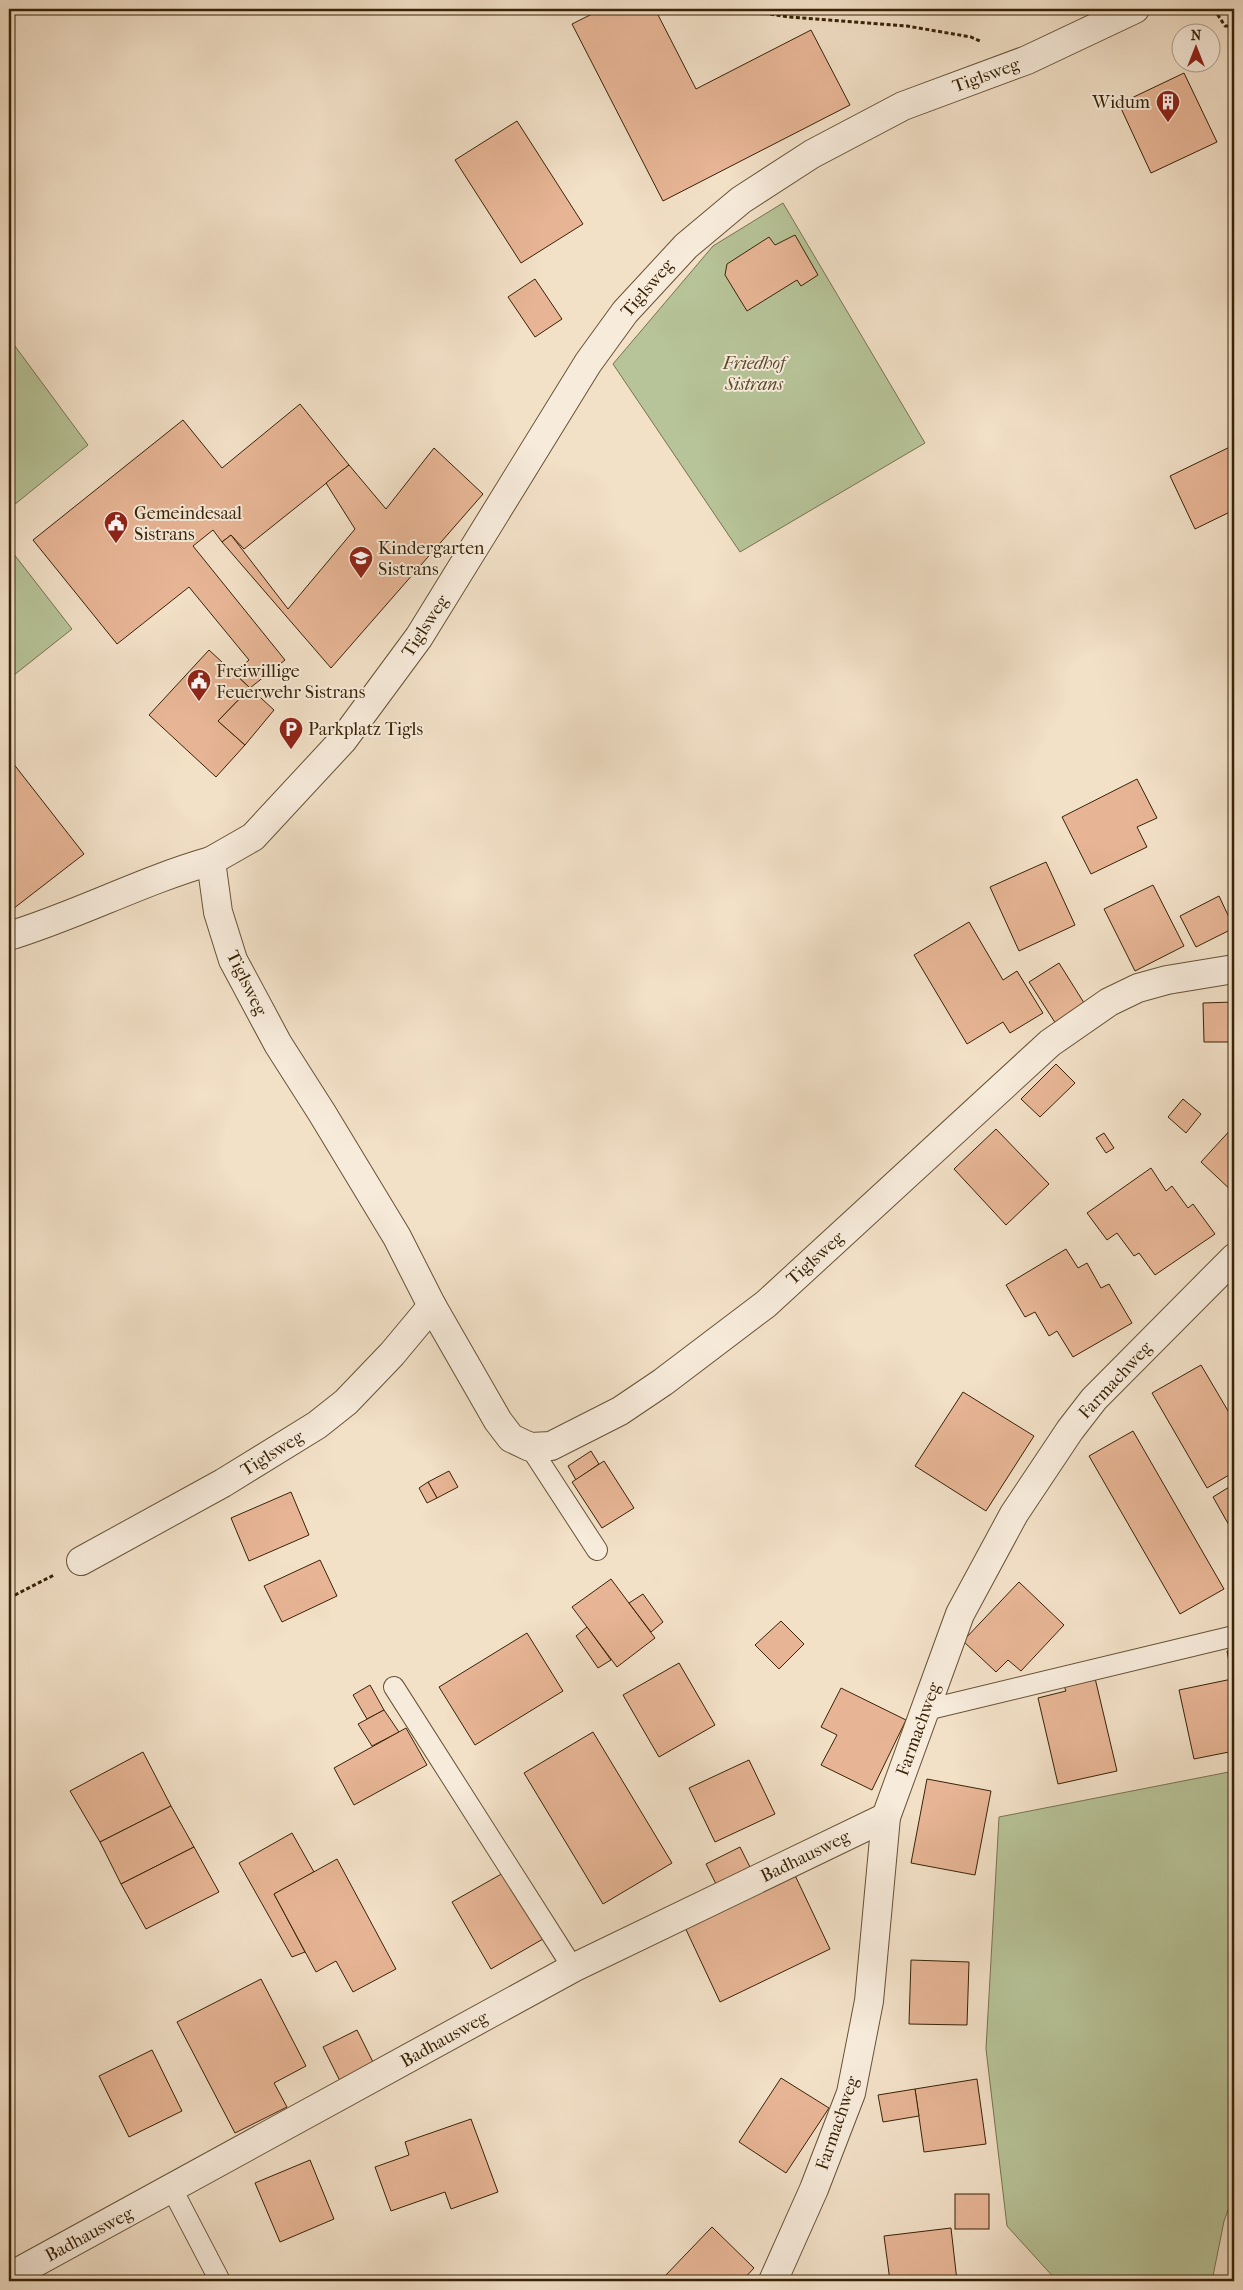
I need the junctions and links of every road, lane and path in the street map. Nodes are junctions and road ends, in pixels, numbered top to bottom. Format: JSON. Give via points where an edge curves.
{"nodes":[{"id":1,"x":738,"y":9,"type":"edge"},
{"id":2,"x":1135,"y":9,"type":"edge"},
{"id":3,"x":1214,"y":9,"type":"edge"},
{"id":4,"x":1234,"y":26,"type":"edge"},
{"id":5,"x":1027,"y":60,"type":"junction"},
{"id":6,"x":211,"y":861,"type":"junction"},
{"id":7,"x":9,"y":936,"type":"edge"},
{"id":8,"x":1234,"y":969,"type":"edge"},
{"id":9,"x":1234,"y":1258,"type":"edge"},
{"id":10,"x":432,"y":1306,"type":"junction"},
{"id":11,"x":530,"y":1447,"type":"junction"},
{"id":12,"x":597,"y":1550,"type":"dead end"},
{"id":13,"x":81,"y":1561,"type":"joint"},
{"id":14,"x":9,"y":1598,"type":"edge"},
{"id":15,"x":1234,"y":1636,"type":"edge"},
{"id":16,"x":394,"y":1687,"type":"dead end"},
{"id":17,"x":926,"y":1710,"type":"junction"},
{"id":18,"x":886,"y":1817,"type":"junction"},
{"id":19,"x":573,"y":1968,"type":"junction"},
{"id":20,"x":172,"y":2189,"type":"junction"},
{"id":21,"x":9,"y":2277,"type":"edge"},
{"id":22,"x":220,"y":2281,"type":"edge"},
{"id":23,"x":773,"y":2281,"type":"edge"}],
"edges":[{"from":1,"to":5,"type":"path","via":[[944,32],[972,37]]},
{"from":2,"to":5,"type":"street","name":"Tiglsweg"},
{"from":3,"to":4,"type":"path","via":[[1225,26]]},
{"from":5,"to":6,"type":"street","name":"Tiglsweg","via":[[903,106],[812,154],[741,200],[673,258],[625,312],[588,363],[419,637],[343,740],[253,837]]},
{"from":6,"to":7,"type":"street","via":[[171,872]]},
{"from":6,"to":10,"type":"street","name":"Tiglsweg","via":[[218,912],[233,960],[278,1044],[397,1237]]},
{"from":8,"to":11,"type":"street","name":"Tiglsweg","via":[[1167,980],[1138,988],[1109,1002],[1050,1043],[766,1304],[620,1411],[551,1446]]},
{"from":9,"to":17,"type":"street","name":"Farmachweg","via":[[1094,1399],[1070,1430],[1014,1514],[975,1584],[947,1646]]},
{"from":10,"to":11,"type":"street","name":"Tiglsweg","via":[[498,1421],[511,1438]]},
{"from":10,"to":13,"type":"street","name":"Tiglsweg","via":[[346,1402],[317,1425],[223,1483]]},
{"from":11,"to":12,"type":"lane"},
{"from":13,"to":14,"type":"path"},
{"from":15,"to":17,"type":"lane"},
{"from":16,"to":19,"type":"lane"},
{"from":17,"to":18,"type":"street","name":"Farmachweg"},
{"from":18,"to":19,"type":"street","name":"Badhausweg"},
{"from":18,"to":23,"type":"street","name":"Farmachweg","via":[[869,2001],[851,2093],[814,2189]]},
{"from":19,"to":20,"type":"street","name":"Badhausweg"},
{"from":20,"to":21,"type":"street","name":"Badhausweg"},
{"from":20,"to":22,"type":"lane"}]}
